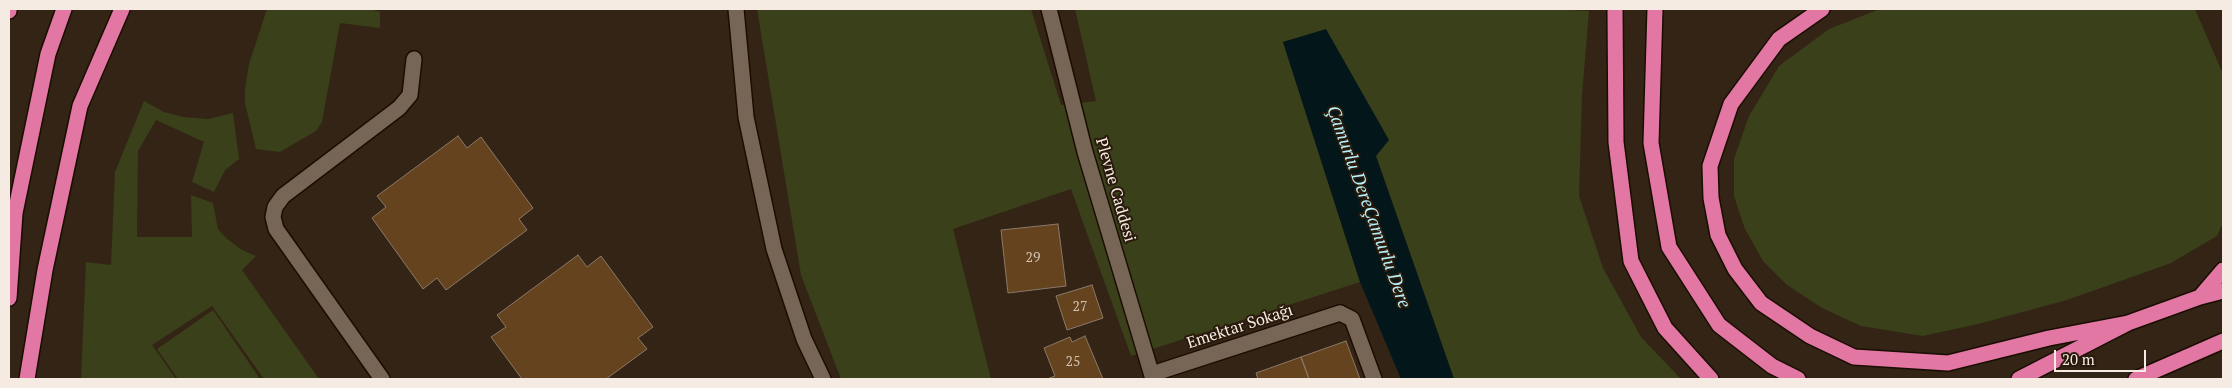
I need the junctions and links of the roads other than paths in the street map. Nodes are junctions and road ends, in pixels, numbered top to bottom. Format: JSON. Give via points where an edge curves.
{"nodes":[{"id":1,"x":64,"y":9,"type":"edge"},
{"id":2,"x":122,"y":9,"type":"edge"},
{"id":3,"x":736,"y":9,"type":"edge"},
{"id":4,"x":1049,"y":9,"type":"edge"},
{"id":5,"x":1615,"y":9,"type":"edge"},
{"id":6,"x":1655,"y":9,"type":"edge"},
{"id":7,"x":1822,"y":9,"type":"edge"},
{"id":8,"x":414,"y":59,"type":"dead end"},
{"id":9,"x":2223,"y":270,"type":"edge"},
{"id":10,"x":2223,"y":291,"type":"edge"},
{"id":11,"x":2200,"y":297,"type":"junction"},
{"id":12,"x":9,"y":298,"type":"edge"},
{"id":13,"x":2128,"y":323,"type":"junction"},
{"id":14,"x":2223,"y":341,"type":"edge"},
{"id":15,"x":1153,"y":377,"type":"edge"},
{"id":16,"x":27,"y":379,"type":"edge"},
{"id":17,"x":382,"y":379,"type":"edge"},
{"id":18,"x":823,"y":379,"type":"edge"},
{"id":19,"x":1374,"y":379,"type":"edge"},
{"id":20,"x":1711,"y":379,"type":"edge"},
{"id":21,"x":1798,"y":379,"type":"edge"},
{"id":22,"x":2019,"y":379,"type":"edge"},
{"id":23,"x":2136,"y":379,"type":"edge"}],
"edges":[{"from":1,"to":12,"type":"highway","via":[[48,54],[15,213]]},
{"from":2,"to":16,"type":"highway","via":[[80,106],[45,270]]},
{"from":3,"to":18,"type":"street","via":[[746,117],[774,249],[804,339]]},
{"from":4,"to":15,"type":"street","name":"Plevne Caddesi","via":[[1086,152]]},
{"from":5,"to":20,"type":"highway","via":[[1616,142],[1631,261],[1665,328]]},
{"from":6,"to":21,"type":"highway","via":[[1651,143],[1669,247],[1719,325],[1772,366]]},
{"from":7,"to":13,"type":"highway","via":[[1778,39],[1731,104],[1710,166],[1711,198],[1718,235],[1735,269],[1761,303],[1810,336],[1854,357],[1948,363]]},
{"from":8,"to":17,"type":"street","via":[[410,95],[399,108],[283,196],[273,217],[276,229]]},
{"from":9,"to":11,"type":"highway"},
{"from":10,"to":11,"type":"highway"},
{"from":11,"to":13,"type":"highway"},
{"from":13,"to":22,"type":"highway"},
{"from":14,"to":23,"type":"highway"},
{"from":15,"to":19,"type":"street","name":"Emektar Sokağı","via":[[1340,313],[1352,319]]}]}
